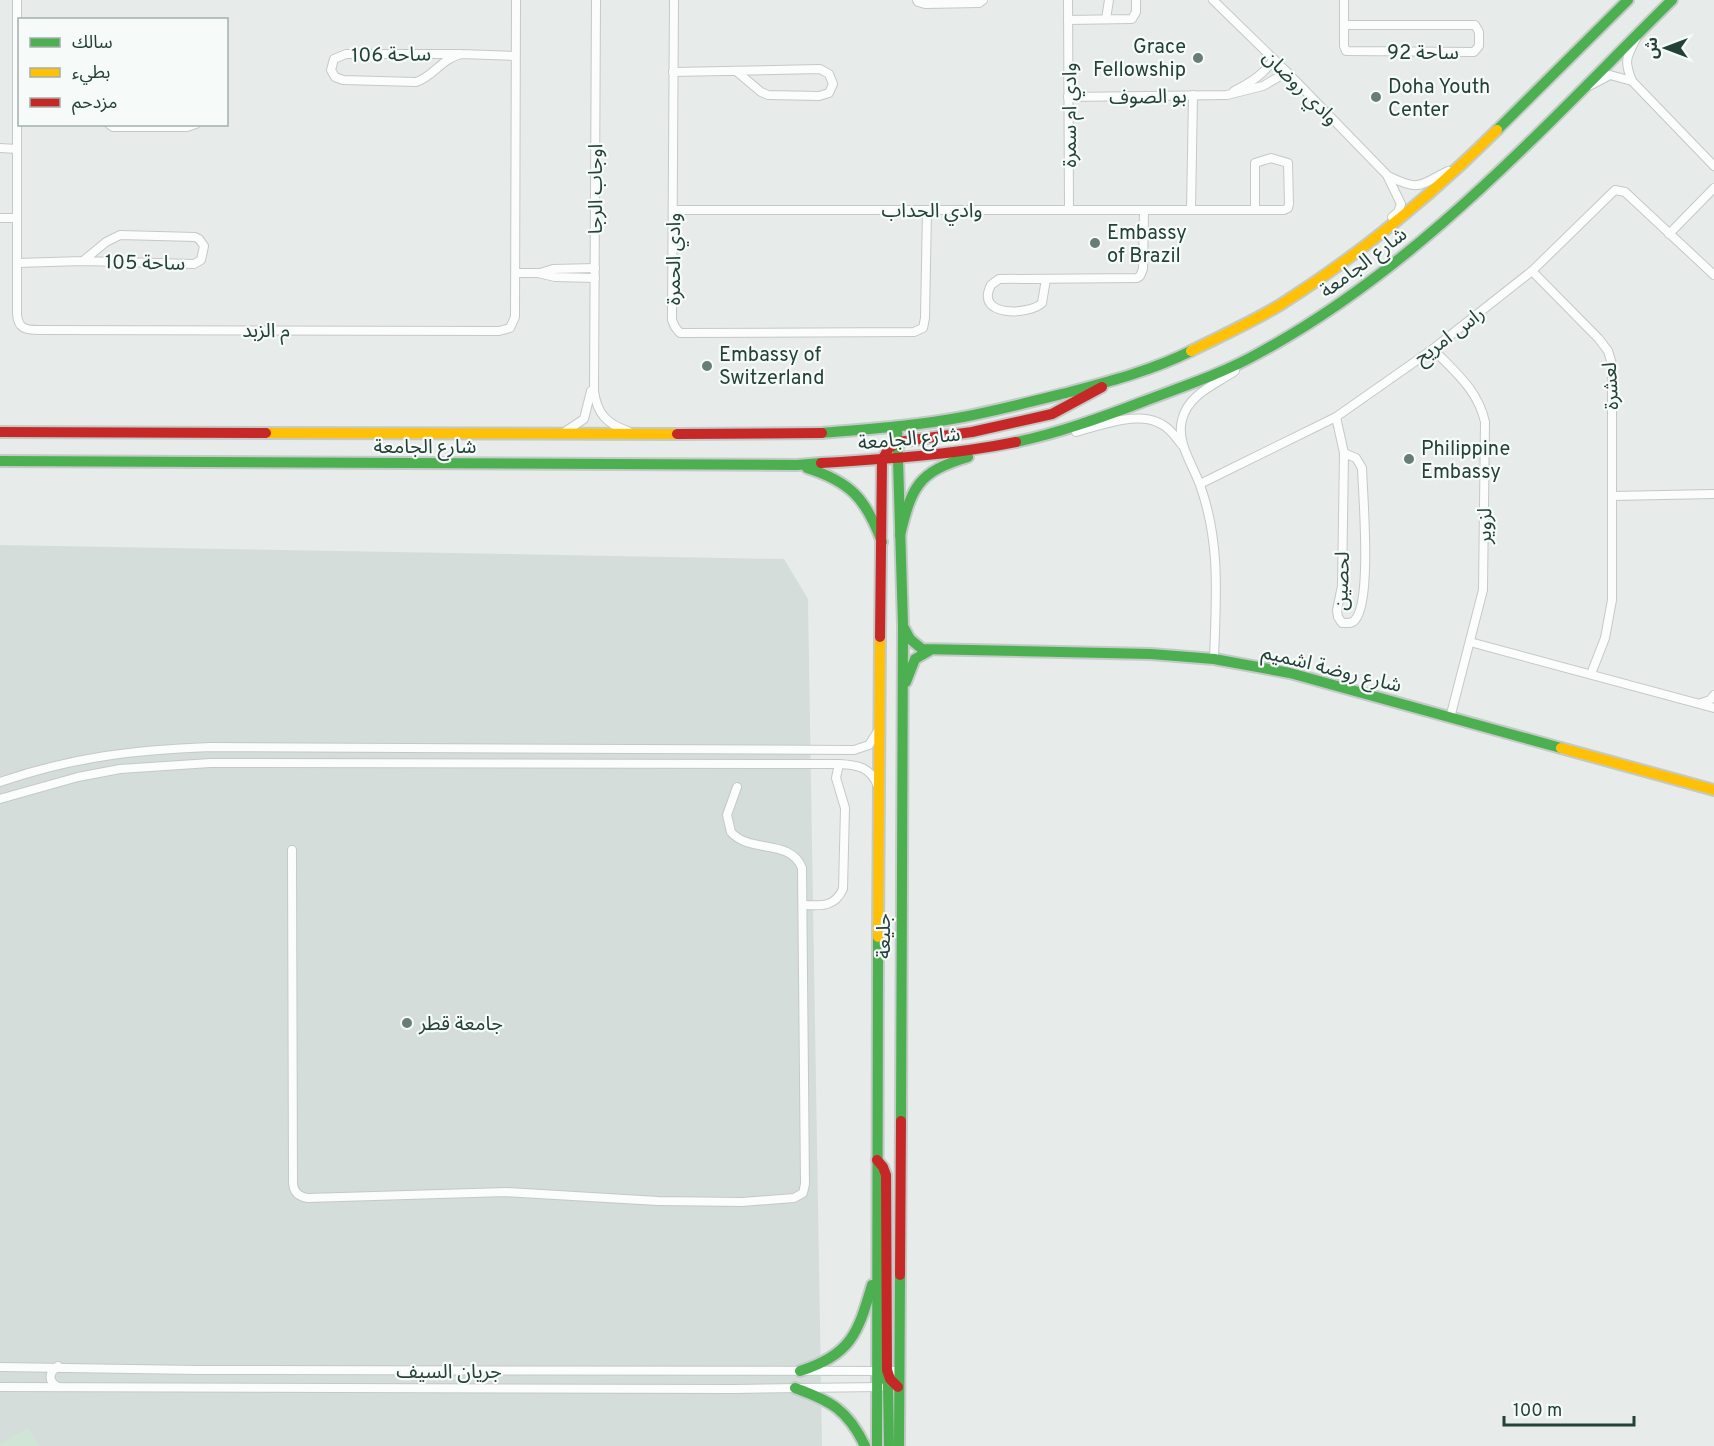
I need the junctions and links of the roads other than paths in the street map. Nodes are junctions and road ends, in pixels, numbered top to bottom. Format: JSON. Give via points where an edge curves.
{"nodes":[{"id":1,"x":17,"y":0,"type":"edge"},
{"id":2,"x":516,"y":0,"type":"edge"},
{"id":3,"x":596,"y":0,"type":"edge"},
{"id":4,"x":674,"y":0,"type":"edge"},
{"id":5,"x":917,"y":0,"type":"edge"},
{"id":6,"x":983,"y":0,"type":"edge"},
{"id":7,"x":1068,"y":0,"type":"edge"},
{"id":8,"x":1109,"y":0,"type":"edge"},
{"id":9,"x":1136,"y":0,"type":"edge"},
{"id":10,"x":1213,"y":0,"type":"edge"},
{"id":11,"x":1344,"y":0,"type":"edge"},
{"id":12,"x":1628,"y":0,"type":"edge"},
{"id":13,"x":1672,"y":0,"type":"edge"},
{"id":14,"x":1106,"y":19,"type":"junction"},
{"id":15,"x":1068,"y":20,"type":"junction"},
{"id":16,"x":1345,"y":25,"type":"junction"},
{"id":17,"x":1642,"y":30,"type":"junction"},
{"id":18,"x":461,"y":54,"type":"junction"},
{"id":19,"x":515,"y":56,"type":"junction"},
{"id":20,"x":1274,"y":59,"type":"junction"},
{"id":21,"x":736,"y":70,"type":"junction"},
{"id":22,"x":674,"y":72,"type":"junction"},
{"id":23,"x":1287,"y":72,"type":"junction"},
{"id":24,"x":1632,"y":81,"type":"junction"},
{"id":25,"x":1193,"y":95,"type":"junction"},
{"id":26,"x":1227,"y":95,"type":"junction"},
{"id":27,"x":1068,"y":97,"type":"junction"},
{"id":28,"x":1570,"y":100,"type":"junction"},
{"id":29,"x":18,"y":101,"type":"edge"},
{"id":30,"x":111,"y":126,"type":"edge"},
{"id":31,"x":190,"y":126,"type":"edge"},
{"id":32,"x":0,"y":148,"type":"edge"},
{"id":33,"x":17,"y":149,"type":"junction"},
{"id":34,"x":1463,"y":164,"type":"junction"},
{"id":35,"x":1714,"y":166,"type":"edge"},
{"id":36,"x":1387,"y":175,"type":"junction"},
{"id":37,"x":1714,"y":188,"type":"edge"},
{"id":38,"x":673,"y":210,"type":"junction"},
{"id":39,"x":927,"y":210,"type":"junction"},
{"id":40,"x":1069,"y":210,"type":"junction"},
{"id":41,"x":1144,"y":210,"type":"junction"},
{"id":42,"x":1191,"y":210,"type":"junction"},
{"id":43,"x":1255,"y":210,"type":"junction"},
{"id":44,"x":0,"y":218,"type":"edge"},
{"id":45,"x":17,"y":218,"type":"junction"},
{"id":46,"x":1670,"y":234,"type":"junction"},
{"id":47,"x":1369,"y":244,"type":"junction"},
{"id":48,"x":83,"y":261,"type":"junction"},
{"id":49,"x":17,"y":263,"type":"junction"},
{"id":50,"x":595,"y":268,"type":"junction"},
{"id":51,"x":1532,"y":271,"type":"junction"},
{"id":52,"x":516,"y":273,"type":"junction"},
{"id":53,"x":538,"y":273,"type":"junction"},
{"id":54,"x":1714,"y":275,"type":"edge"},
{"id":55,"x":595,"y":278,"type":"junction"},
{"id":56,"x":1046,"y":279,"type":"junction"},
{"id":57,"x":1433,"y":349,"type":"junction"},
{"id":58,"x":1249,"y":359,"type":"junction"},
{"id":59,"x":593,"y":377,"type":"junction"},
{"id":60,"x":1113,"y":381,"type":"junction"},
{"id":61,"x":1336,"y":417,"type":"junction"},
{"id":62,"x":897,"y":427,"type":"junction"},
{"id":63,"x":0,"y":432,"type":"edge"},
{"id":64,"x":540,"y":434,"type":"junction"},
{"id":65,"x":647,"y":434,"type":"junction"},
{"id":66,"x":1048,"y":435,"type":"junction"},
{"id":67,"x":898,"y":442,"type":"junction"},
{"id":68,"x":1184,"y":447,"type":"junction"},
{"id":69,"x":981,"y":449,"type":"junction"},
{"id":70,"x":1344,"y":453,"type":"junction"},
{"id":71,"x":899,"y":459,"type":"junction"},
{"id":72,"x":882,"y":460,"type":"junction"},
{"id":73,"x":0,"y":461,"type":"edge"},
{"id":74,"x":797,"y":465,"type":"junction"},
{"id":75,"x":1200,"y":484,"type":"junction"},
{"id":76,"x":1714,"y":494,"type":"edge"},
{"id":77,"x":1612,"y":496,"type":"junction"},
{"id":78,"x":900,"y":535,"type":"junction"},
{"id":79,"x":882,"y":542,"type":"junction"},
{"id":80,"x":903,"y":625,"type":"junction"},
{"id":81,"x":1470,"y":642,"type":"junction"},
{"id":82,"x":931,"y":650,"type":"junction"},
{"id":83,"x":1214,"y":659,"type":"junction"},
{"id":84,"x":1591,"y":674,"type":"junction"},
{"id":85,"x":902,"y":694,"type":"junction"},
{"id":86,"x":1714,"y":695,"type":"edge"},
{"id":87,"x":1700,"y":703,"type":"junction"},
{"id":88,"x":1714,"y":708,"type":"edge"},
{"id":89,"x":1450,"y":717,"type":"junction"},
{"id":90,"x":880,"y":727,"type":"junction"},
{"id":91,"x":824,"y":749,"type":"junction"},
{"id":92,"x":823,"y":763,"type":"junction"},
{"id":93,"x":839,"y":764,"type":"junction"},
{"id":94,"x":0,"y":782,"type":"edge"},
{"id":95,"x":737,"y":787,"type":"dead end"},
{"id":96,"x":1714,"y":789,"type":"edge"},
{"id":97,"x":880,"y":791,"type":"junction"},
{"id":98,"x":0,"y":799,"type":"edge"},
{"id":99,"x":292,"y":850,"type":"dead end"},
{"id":100,"x":804,"y":905,"type":"junction"},
{"id":101,"x":877,"y":1160,"type":"junction"},
{"id":102,"x":876,"y":1270,"type":"junction"},
{"id":103,"x":58,"y":1366,"type":"junction"},
{"id":104,"x":0,"y":1367,"type":"edge"},
{"id":105,"x":198,"y":1370,"type":"junction"},
{"id":106,"x":882,"y":1370,"type":"junction"},
{"id":107,"x":800,"y":1371,"type":"junction"},
{"id":108,"x":898,"y":1371,"type":"junction"},
{"id":109,"x":0,"y":1387,"type":"edge"},
{"id":110,"x":58,"y":1387,"type":"junction"},
{"id":111,"x":876,"y":1387,"type":"junction"},
{"id":112,"x":197,"y":1388,"type":"junction"},
{"id":113,"x":795,"y":1388,"type":"junction"},
{"id":114,"x":893,"y":1388,"type":"junction"},
{"id":115,"x":865,"y":1446,"type":"edge"},
{"id":116,"x":877,"y":1446,"type":"edge"},
{"id":117,"x":889,"y":1446,"type":"edge"},
{"id":118,"x":898,"y":1446,"type":"edge"}],
"edges":[{"from":1,"to":29,"type":"street","name":"م الزبد"},
{"from":2,"to":19,"type":"street","name":"م الزبد"},
{"from":3,"to":50,"type":"street","name":"اوجاب الرجا"},
{"from":4,"to":22,"type":"street","name":"وادي الحمرة"},
{"from":5,"to":6,"type":"street","via":[[925,4]]},
{"from":7,"to":15,"type":"street","name":"وادي ام سمرة"},
{"from":8,"to":14,"type":"street"},
{"from":9,"to":14,"type":"street","via":[[1132,19]]},
{"from":10,"to":20,"type":"street","name":"وادي روضان"},
{"from":11,"to":16,"type":"street","name":"ساحة 92"},
{"from":12,"to":34,"type":"main road","name":"شارع الجامعة"},
{"from":13,"to":17,"type":"main road","name":"شارع الجامعة"},
{"from":14,"to":15,"type":"street"},
{"from":15,"to":27,"type":"street","name":"وادي ام سمرة"},
{"from":16,"to":16,"type":"street","name":"ساحة 92","via":[[1344,46],[1351,52],[1474,52],[1479,46],[1475,25]]},
{"from":17,"to":24,"type":"street","via":[[1627,57],[1626,67]]},
{"from":17,"to":28,"type":"main road","name":"شارع الجامعة"},
{"from":18,"to":18,"type":"street","name":"ساحة 106","via":[[346,54],[334,58],[331,70],[343,80],[416,82],[447,58]]},
{"from":18,"to":19,"type":"street","name":"ساحة 106"},
{"from":19,"to":52,"type":"street","name":"م الزبد"},
{"from":20,"to":23,"type":"street","name":"وادي روضان"},
{"from":20,"to":26,"type":"street","name":"بو الصوف","via":[[1251,83]]},
{"from":21,"to":21,"type":"street","via":[[768,95],[819,96],[829,93],[833,84],[829,74],[820,69]]},
{"from":21,"to":22,"type":"street"},
{"from":22,"to":38,"type":"street","name":"وادي الحمرة"},
{"from":23,"to":26,"type":"street","name":"بو الصوف","via":[[1263,86]]},
{"from":23,"to":36,"type":"street","name":"وادي روضان"},
{"from":24,"to":28,"type":"street","via":[[1610,75]]},
{"from":24,"to":35,"type":"street"},
{"from":25,"to":26,"type":"street","name":"بو الصوف"},
{"from":25,"to":27,"type":"street","name":"بو الصوف"},
{"from":25,"to":42,"type":"street"},
{"from":27,"to":40,"type":"street","name":"وادي ام سمرة"},
{"from":28,"to":58,"type":"main road","name":"شارع الجامعة","via":[[1468,201],[1419,243],[1324,315]]},
{"from":29,"to":33,"type":"street","name":"م الزبد"},
{"from":30,"to":31,"type":"street"},
{"from":32,"to":33,"type":"street"},
{"from":33,"to":45,"type":"street","name":"م الزبد"},
{"from":34,"to":36,"type":"street","name":"وادي روضان","via":[[1421,186],[1408,185]]},
{"from":34,"to":47,"type":"main road","name":"شارع الجامعة"},
{"from":36,"to":47,"type":"street","name":"وادي روضان","via":[[1401,204]]},
{"from":37,"to":46,"type":"street"},
{"from":38,"to":39,"type":"street","name":"وادي الحداب"},
{"from":38,"to":39,"type":"street","name":"وادي الحمرة","via":[[672,320],[680,333],[914,332],[923,328]]},
{"from":39,"to":40,"type":"street","name":"وادي الحداب"},
{"from":40,"to":41,"type":"street","name":"وادي الحداب"},
{"from":41,"to":42,"type":"street","name":"وادي الحداب"},
{"from":41,"to":56,"type":"street","via":[[1140,276]]},
{"from":42,"to":43,"type":"street","name":"وادي الحداب"},
{"from":43,"to":43,"type":"street","name":"وادي الحداب","via":[[1288,208],[1288,163],[1271,158],[1255,163]]},
{"from":44,"to":45,"type":"street"},
{"from":45,"to":49,"type":"street","name":"م الزبد"},
{"from":46,"to":51,"type":"street","name":"راس امريح","via":[[1625,192],[1615,190]]},
{"from":46,"to":54,"type":"street","name":"راس امريح"},
{"from":47,"to":60,"type":"main road","name":"شارع الجامعة","via":[[1270,310],[1171,361]]},
{"from":48,"to":48,"type":"street","name":"ساحة 105","via":[[194,264],[201,260],[204,246],[195,237],[120,235]]},
{"from":48,"to":49,"type":"street","name":"ساحة 105"},
{"from":49,"to":52,"type":"street","name":"م الزبد","via":[[17,321],[30,330],[504,331],[512,326],[515,317]]},
{"from":50,"to":53,"type":"street"},
{"from":50,"to":55,"type":"street","name":"اوجاب الرجا"},
{"from":51,"to":57,"type":"street","name":"راس امريح"},
{"from":51,"to":77,"type":"street","name":"لعشرة","via":[[1608,351],[1612,364]]},
{"from":52,"to":53,"type":"street"},
{"from":53,"to":55,"type":"street","via":[[555,278]]},
{"from":55,"to":59,"type":"street","name":"اوجاب الرجا"},
{"from":56,"to":56,"type":"street","via":[[1042,303],[1034,309],[998,310],[988,299],[991,285],[999,279]]},
{"from":57,"to":61,"type":"street","name":"راس امريح"},
{"from":57,"to":81,"type":"street","name":"لزوير","via":[[1475,393],[1485,422],[1483,590]]},
{"from":58,"to":66,"type":"main road","name":"شارع الجامعة"},
{"from":58,"to":68,"type":"street","via":[[1190,402],[1181,421]]},
{"from":59,"to":64,"type":"street","name":"اوجاب الرجا","via":[[584,419],[567,431]]},
{"from":59,"to":65,"type":"street","name":"اوجاب الرجا","via":[[595,398],[603,417],[610,424]]},
{"from":60,"to":62,"type":"main road","name":"شارع الجامعة","via":[[963,417]]},
{"from":60,"to":67,"type":"main road","via":[[1052,414],[972,432]]},
{"from":61,"to":70,"type":"street","name":"لحصين"},
{"from":61,"to":75,"type":"street","name":"راس امريح"},
{"from":62,"to":65,"type":"main road","name":"شارع الجامعة","via":[[811,434]]},
{"from":62,"to":67,"type":"main road","name":"جليعة"},
{"from":63,"to":64,"type":"main road","name":"شارع الجامعة"},
{"from":64,"to":65,"type":"main road","name":"شارع الجامعة"},
{"from":66,"to":68,"type":"street","via":[[1121,421],[1149,420],[1164,426]]},
{"from":66,"to":69,"type":"main road","name":"شارع الجامعة"},
{"from":67,"to":71,"type":"main road","name":"جليعة"},
{"from":67,"to":72,"type":"main road"},
{"from":68,"to":75,"type":"street"},
{"from":69,"to":71,"type":"main road","name":"شارع الجامعة"},
{"from":69,"to":78,"type":"main road","via":[[925,476],[907,504]]},
{"from":70,"to":70,"type":"street","name":"لحصين","via":[[1342,585],[1337,609],[1342,624],[1351,624],[1357,619],[1365,591],[1362,468],[1356,458]]},
{"from":71,"to":72,"type":"main road","name":"شارع الجامعة"},
{"from":71,"to":78,"type":"main road","name":"جليعة"},
{"from":72,"to":74,"type":"main road","name":"شارع الجامعة"},
{"from":72,"to":79,"type":"main road","name":"جليعة"},
{"from":73,"to":74,"type":"main road","name":"شارع الجامعة"},
{"from":74,"to":79,"type":"main road","via":[[848,485],[866,505]]},
{"from":75,"to":83,"type":"street","via":[[1216,557]]},
{"from":76,"to":77,"type":"street"},
{"from":77,"to":84,"type":"street","name":"لعشرة","via":[[1612,600],[1605,638]]},
{"from":78,"to":80,"type":"main road","name":"جليعة"},
{"from":79,"to":90,"type":"main road","name":"جليعة"},
{"from":80,"to":82,"type":"main road","via":[[916,645]]},
{"from":80,"to":85,"type":"main road","name":"جليعة"},
{"from":81,"to":84,"type":"street"},
{"from":81,"to":89,"type":"street","name":"لزوير"},
{"from":82,"to":83,"type":"main road","name":"شارع روضة اشميم"},
{"from":82,"to":85,"type":"main road","via":[[915,659]]},
{"from":83,"to":89,"type":"main road","name":"شارع روضة اشميم","via":[[1290,673]]},
{"from":84,"to":87,"type":"street"},
{"from":85,"to":108,"type":"main road","name":"جليعة"},
{"from":86,"to":87,"type":"street"},
{"from":87,"to":88,"type":"street"},
{"from":89,"to":96,"type":"main road","name":"شارع روضة اشميم"},
{"from":90,"to":91,"type":"street","via":[[865,748]]},
{"from":90,"to":97,"type":"main road","name":"جليعة"},
{"from":91,"to":92,"type":"street"},
{"from":91,"to":94,"type":"street","via":[[210,747],[118,753]]},
{"from":92,"to":93,"type":"street"},
{"from":92,"to":98,"type":"street","via":[[162,765],[78,777]]},
{"from":93,"to":97,"type":"street","via":[[868,769]]},
{"from":93,"to":100,"type":"street","via":[[836,778],[845,808],[843,889],[831,903]]},
{"from":95,"to":100,"type":"street","via":[[727,815],[731,832],[739,840],[788,852],[797,858],[803,873]]},
{"from":97,"to":101,"type":"main road","name":"جليعة"},
{"from":99,"to":100,"type":"street","via":[[293,1182],[297,1194],[304,1198],[506,1192],[742,1202],[801,1196],[806,1184]]},
{"from":101,"to":102,"type":"main road","name":"جليعة"},
{"from":101,"to":106,"type":"main road","via":[[886,1175]]},
{"from":102,"to":106,"type":"main road","name":"جليعة"},
{"from":102,"to":107,"type":"main road","via":[[860,1324],[845,1349]]},
{"from":103,"to":104,"type":"street","name":"جريان السيف"},
{"from":103,"to":105,"type":"street","name":"جريان السيف"},
{"from":103,"to":110,"type":"street","via":[[50,1378]]},
{"from":105,"to":107,"type":"street","name":"جريان السيف"},
{"from":105,"to":112,"type":"street","via":[[193,1376]]},
{"from":106,"to":107,"type":"street","name":"جريان السيف"},
{"from":106,"to":108,"type":"street","name":"جريان السيف"},
{"from":106,"to":111,"type":"main road","name":"جليعة"},
{"from":106,"to":114,"type":"main road"},
{"from":108,"to":114,"type":"main road","name":"جليعة"},
{"from":109,"to":110,"type":"street","name":"جريان السيف"},
{"from":110,"to":112,"type":"street","name":"جريان السيف"},
{"from":111,"to":113,"type":"street","name":"جريان السيف"},
{"from":111,"to":114,"type":"street","name":"جريان السيف"},
{"from":111,"to":116,"type":"main road","name":"جليعة"},
{"from":112,"to":113,"type":"street","name":"جريان السيف"},
{"from":113,"to":115,"type":"main road","via":[[828,1399],[845,1411]]},
{"from":114,"to":117,"type":"main road"},
{"from":114,"to":118,"type":"main road","name":"جليعة"}]}
